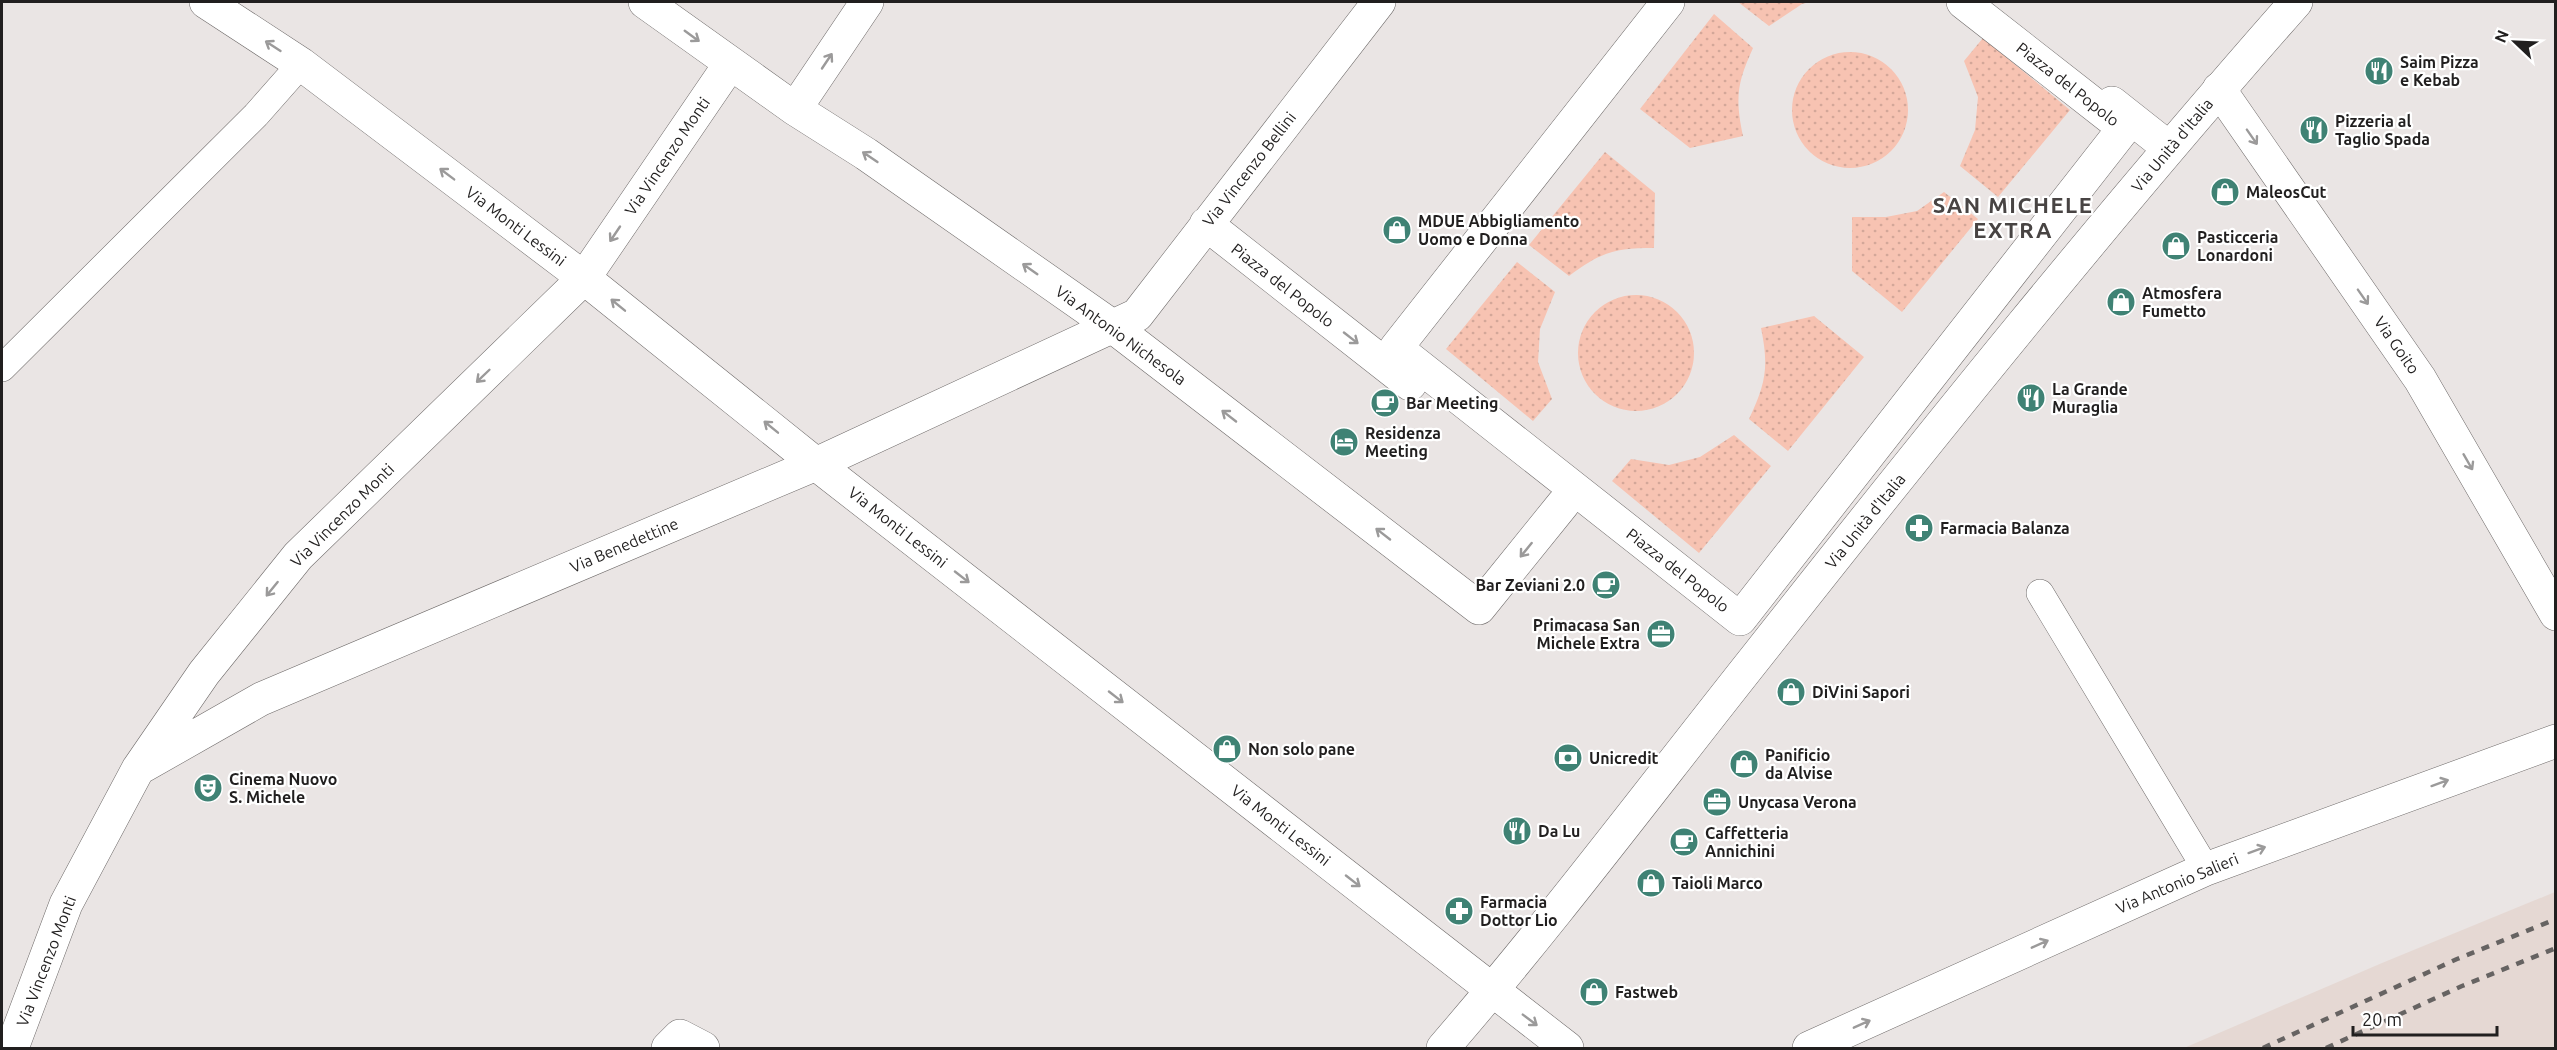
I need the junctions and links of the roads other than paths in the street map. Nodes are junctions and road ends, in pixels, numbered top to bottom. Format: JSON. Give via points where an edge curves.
{"nodes":[{"id":1,"x":206,"y":2,"type":"edge"},
{"id":2,"x":645,"y":2,"type":"edge"},
{"id":3,"x":867,"y":2,"type":"edge"},
{"id":4,"x":1379,"y":2,"type":"edge"},
{"id":5,"x":1668,"y":2,"type":"edge"},
{"id":6,"x":1963,"y":2,"type":"edge"},
{"id":7,"x":1986,"y":2,"type":"edge"},
{"id":8,"x":2296,"y":2,"type":"edge"},
{"id":9,"x":302,"y":64,"type":"junction"},
{"id":10,"x":730,"y":64,"type":"junction"},
{"id":11,"x":2219,"y":89,"type":"junction"},
{"id":12,"x":795,"y":109,"type":"junction"},
{"id":13,"x":2169,"y":148,"type":"junction"},
{"id":14,"x":1206,"y":224,"type":"junction"},
{"id":15,"x":585,"y":278,"type":"junction"},
{"id":16,"x":1112,"y":326,"type":"junction"},
{"id":17,"x":2,"y":368,"type":"edge"},
{"id":18,"x":816,"y":464,"type":"junction"},
{"id":19,"x":1563,"y":504,"type":"junction"},
{"id":20,"x":2040,"y":593,"type":"dead end"},
{"id":21,"x":2556,"y":614,"type":"edge"},
{"id":22,"x":1759,"y":653,"type":"junction"},
{"id":23,"x":2556,"y":741,"type":"edge"},
{"id":24,"x":138,"y":769,"type":"junction"},
{"id":25,"x":2206,"y":869,"type":"junction"},
{"id":26,"x":1492,"y":991,"type":"junction"},
{"id":27,"x":12,"y":1048,"type":"edge"},
{"id":28,"x":668,"y":1048,"type":"edge"},
{"id":29,"x":703,"y":1048,"type":"edge"},
{"id":30,"x":1443,"y":1048,"type":"edge"},
{"id":31,"x":1568,"y":1048,"type":"edge"},
{"id":32,"x":1809,"y":1048,"type":"edge"}],
"edges":[{"from":9,"to":1,"type":"street","name":"Via Monti Lessini","one_way":true},
{"from":2,"to":10,"type":"street","name":"Via Antonio Nichesola","one_way":true},
{"from":12,"to":3,"type":"street","one_way":true},
{"from":4,"to":14,"type":"street","name":"Via Vincenzo Bellini"},
{"from":5,"to":6,"type":"street","name":"Piazza del Popolo","via":[[1396,348],[1740,619],[2124,128]]},
{"from":7,"to":13,"type":"street","name":"Piazza del Popolo"},
{"from":8,"to":11,"type":"street","name":"Via Unità d'Italia"},
{"from":15,"to":9,"type":"street","name":"Via Monti Lessini","one_way":true},
{"from":9,"to":17,"type":"lane","via":[[256,115]]},
{"from":10,"to":12,"type":"street","name":"Via Antonio Nichesola"},
{"from":10,"to":15,"type":"street","name":"Via Vincenzo Monti","one_way":true},
{"from":11,"to":13,"type":"street","name":"Via Unità d'Italia"},
{"from":11,"to":21,"type":"street","name":"Via Goito","one_way":true,"via":[[2420,379]]},
{"from":16,"to":12,"type":"street","name":"Via Antonio Nichesola","one_way":true},
{"from":13,"to":22,"type":"street","name":"Via Unità d'Italia"},
{"from":14,"to":16,"type":"street","name":"Via Vincenzo Bellini","via":[[1137,315]]},
{"from":14,"to":19,"type":"street","name":"Piazza del Popolo","one_way":true},
{"from":18,"to":15,"type":"street","name":"Via Monti Lessini","one_way":true},
{"from":15,"to":24,"type":"street","name":"Via Vincenzo Monti","one_way":true,"via":[[298,556],[204,673]]},
{"from":16,"to":18,"type":"street","name":"Via Benedettine"},
{"from":19,"to":16,"type":"street","name":"Via Antonio Nichesola","one_way":true,"via":[[1479,608]]},
{"from":18,"to":24,"type":"street","name":"Via Benedettine","via":[[261,699]]},
{"from":18,"to":26,"type":"street","name":"Via Monti Lessini","one_way":true},
{"from":19,"to":22,"type":"street","name":"Piazza del Popolo"},
{"from":20,"to":25,"type":"lane"},
{"from":22,"to":26,"type":"street","name":"Via Unità d'Italia"},
{"from":25,"to":23,"type":"street","name":"Via Antonio Salieri","one_way":true},
{"from":24,"to":27,"type":"street","name":"Via Vincenzo Monti","via":[[66,904]]},
{"from":32,"to":25,"type":"street","name":"Via Antonio Salieri","one_way":true},
{"from":26,"to":30,"type":"street","name":"Via Unità d'Italia"},
{"from":26,"to":31,"type":"street","name":"Via Monti Lessini","one_way":true},
{"from":28,"to":29,"type":"street","via":[[680,1036]]}]}
